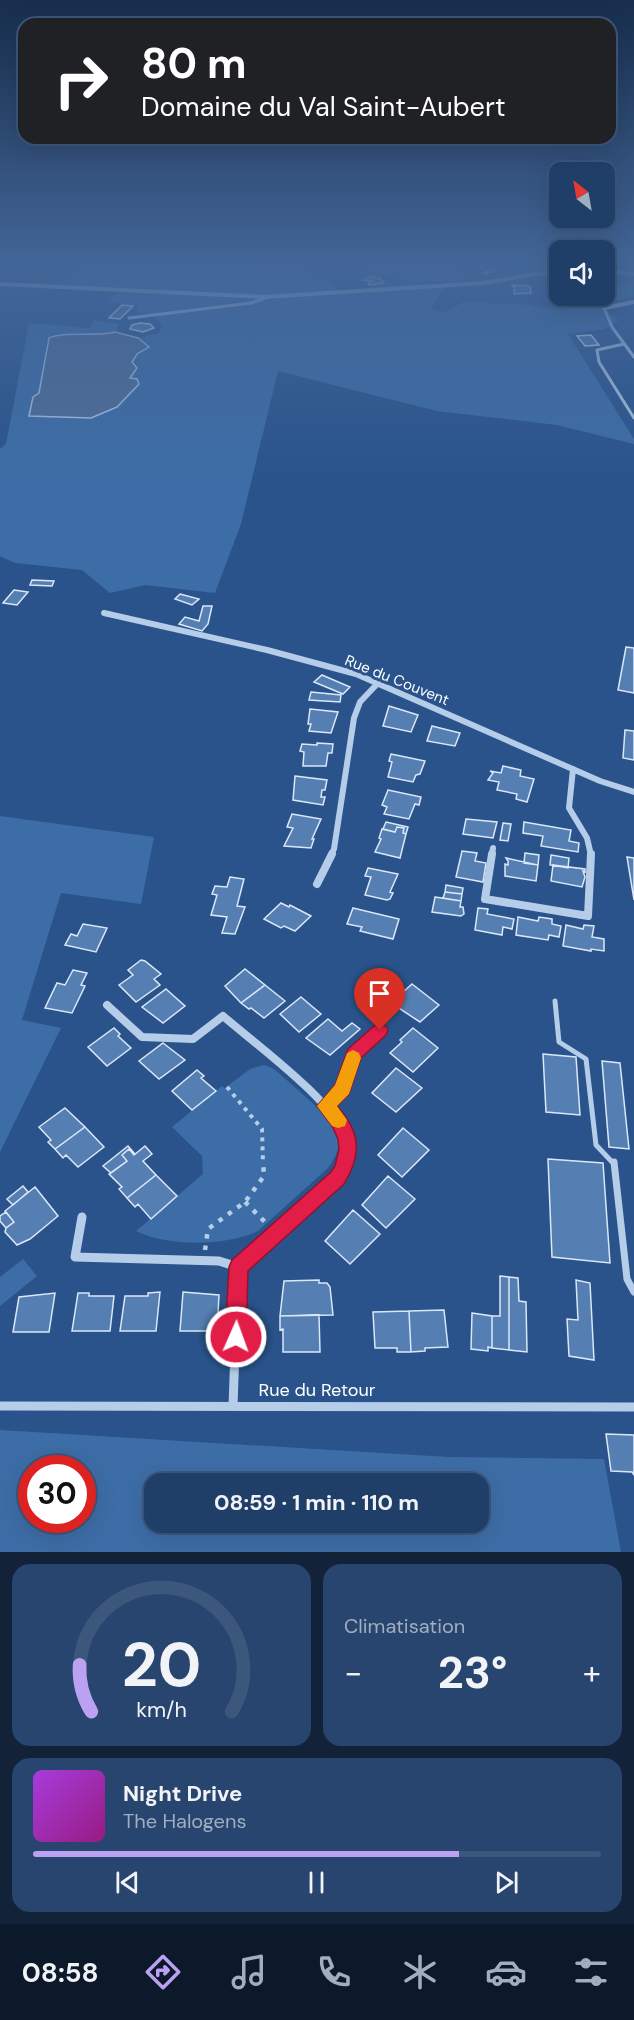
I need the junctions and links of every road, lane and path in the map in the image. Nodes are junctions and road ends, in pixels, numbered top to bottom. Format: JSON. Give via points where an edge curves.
{"nodes":[{"id":1,"x":619,"y":336,"type":"edge"},
{"id":2,"x":624,"y":344,"type":"junction"},
{"id":3,"x":634,"y":357,"type":"edge"},
{"id":4,"x":634,"y":418,"type":"edge"},
{"id":5,"x":104,"y":613,"type":"dead end"},
{"id":6,"x":378,"y":683,"type":"junction"},
{"id":7,"x":573,"y":769,"type":"junction"},
{"id":8,"x":634,"y":792,"type":"edge"},
{"id":9,"x":493,"y":848,"type":"dead end"},
{"id":10,"x":317,"y":884,"type":"dead end"},
{"id":11,"x":555,"y":1001,"type":"dead end"},
{"id":12,"x":106,"y":1005,"type":"dead end"},
{"id":13,"x":380,"y":1030,"type":"dead end"},
{"id":14,"x":227,"y":1087,"type":"dead end"},
{"id":15,"x":326,"y":1106,"type":"junction"},
{"id":16,"x":245,"y":1202,"type":"junction"},
{"id":17,"x":82,"y":1217,"type":"dead end"},
{"id":18,"x":278,"y":1233,"type":"junction"},
{"id":19,"x":205,"y":1261,"type":"junction"},
{"id":20,"x":238,"y":1267,"type":"junction"},
{"id":21,"x":634,"y":1292,"type":"edge"},
{"id":22,"x":0,"y":1406,"type":"edge"},
{"id":23,"x":233,"y":1406,"type":"junction"},
{"id":24,"x":634,"y":1407,"type":"edge"}],
"edges":[{"from":1,"to":2,"type":"lane"},
{"from":2,"to":3,"type":"lane"},
{"from":2,"to":4,"type":"lane","via":[[597,350],[599,362]]},
{"from":5,"to":6,"type":"street","name":"Rue du Couvent","via":[[326,665]]},
{"from":6,"to":7,"type":"street","name":"Rue du Couvent"},
{"from":6,"to":10,"type":"street","via":[[357,709],[336,843]]},
{"from":7,"to":8,"type":"street","name":"Rue du Couvent"},
{"from":7,"to":9,"type":"street","via":[[569,808],[591,850],[588,916],[485,899]]},
{"from":11,"to":21,"type":"lane","via":[[559,1042],[586,1059],[596,1145],[614,1162],[627,1279]]},
{"from":12,"to":15,"type":"street","via":[[142,1037],[193,1039],[223,1016]]},
{"from":13,"to":15,"type":"street","via":[[354,1054],[342,1089]]},
{"from":14,"to":16,"type":"path","via":[[262,1129],[264,1176]]},
{"from":15,"to":18,"type":"street","via":[[345,1131],[347,1159],[337,1178]]},
{"from":16,"to":18,"type":"path"},
{"from":16,"to":19,"type":"path","via":[[208,1230]]},
{"from":17,"to":19,"type":"street","via":[[75,1257]]},
{"from":18,"to":20,"type":"street"},
{"from":19,"to":20,"type":"street"},
{"from":20,"to":23,"type":"street"},
{"from":22,"to":23,"type":"street","name":"Rue du Retour"},
{"from":23,"to":24,"type":"street","name":"Rue du Retour"}]}
